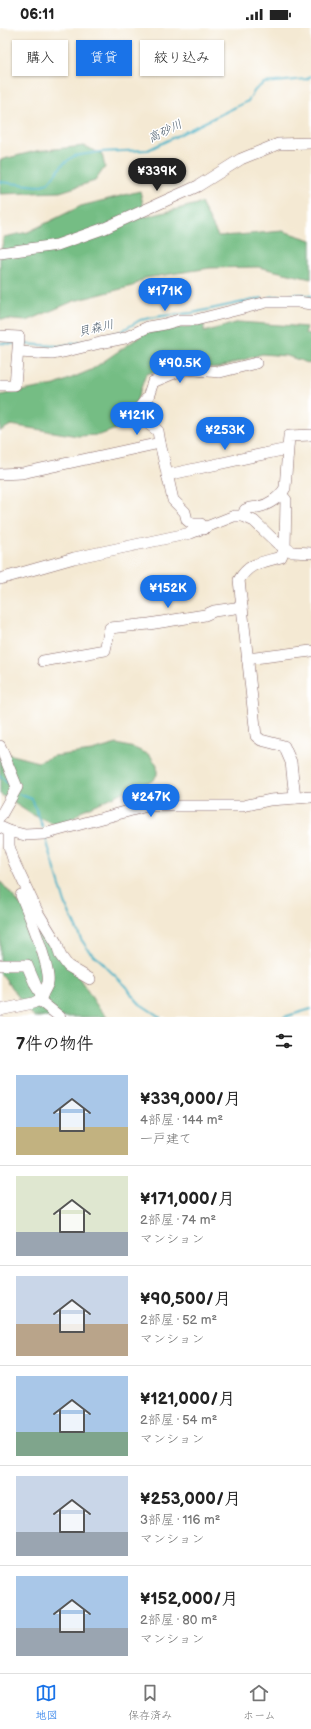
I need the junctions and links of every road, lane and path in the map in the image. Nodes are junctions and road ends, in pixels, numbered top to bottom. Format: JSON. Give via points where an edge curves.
{"nodes":[{"id":1,"x":311,"y":143,"type":"edge"},
{"id":2,"x":0,"y":253,"type":"edge"},
{"id":3,"x":311,"y":304,"type":"edge"},
{"id":4,"x":0,"y":336,"type":"edge"},
{"id":5,"x":19,"y":347,"type":"junction"},
{"id":6,"x":256,"y":363,"type":"dead end"},
{"id":7,"x":0,"y":385,"type":"edge"},
{"id":8,"x":311,"y":435,"type":"edge"},
{"id":9,"x":160,"y":443,"type":"junction"},
{"id":10,"x":287,"y":449,"type":"junction"},
{"id":11,"x":0,"y":474,"type":"edge"},
{"id":12,"x":167,"y":475,"type":"junction"},
{"id":13,"x":281,"y":494,"type":"junction"},
{"id":14,"x":243,"y":516,"type":"junction"},
{"id":15,"x":204,"y":529,"type":"junction"},
{"id":16,"x":285,"y":548,"type":"junction"},
{"id":17,"x":311,"y":553,"type":"edge"},
{"id":18,"x":0,"y":580,"type":"edge"},
{"id":19,"x":242,"y":607,"type":"junction"},
{"id":20,"x":311,"y":651,"type":"edge"},
{"id":21,"x":247,"y":659,"type":"junction"},
{"id":22,"x":43,"y":662,"type":"dead end"},
{"id":23,"x":0,"y":746,"type":"edge"},
{"id":24,"x":311,"y":797,"type":"edge"},
{"id":25,"x":295,"y":798,"type":"junction"},
{"id":26,"x":0,"y":817,"type":"edge"},
{"id":27,"x":4,"y":829,"type":"edge"},
{"id":28,"x":22,"y":880,"type":"junction"},
{"id":29,"x":0,"y":965,"type":"edge"},
{"id":30,"x":90,"y":979,"type":"dead end"},
{"id":31,"x":40,"y":998,"type":"junction"},
{"id":32,"x":0,"y":1010,"type":"edge"},
{"id":33,"x":60,"y":1017,"type":"edge"}],
"edges":[{"from":1,"to":2,"type":"street","via":[[278,144],[248,156],[198,186],[105,228],[57,245]]},
{"from":3,"to":5,"type":"street","via":[[267,302],[196,320],[179,320],[148,327],[125,338],[52,354]]},
{"from":4,"to":5,"type":"street","via":[[19,337]]},
{"from":5,"to":7,"type":"street","via":[[15,385]]},
{"from":6,"to":9,"type":"street","via":[[220,372],[184,369],[153,382],[138,416],[158,431]]},
{"from":8,"to":10,"type":"street","via":[[289,436]]},
{"from":9,"to":11,"type":"street","via":[[22,473]]},
{"from":9,"to":12,"type":"street"},
{"from":10,"to":12,"type":"street"},
{"from":10,"to":13,"type":"street","via":[[286,474]]},
{"from":12,"to":15,"type":"street","via":[[173,500],[185,512],[187,520],[192,524],[201,524]]},
{"from":13,"to":14,"type":"street","via":[[260,507],[245,510]]},
{"from":13,"to":16,"type":"street","via":[[286,500]]},
{"from":14,"to":15,"type":"street","via":[[234,516]]},
{"from":14,"to":16,"type":"street","via":[[254,521]]},
{"from":15,"to":18,"type":"street","via":[[74,558]]},
{"from":16,"to":17,"type":"street","via":[[293,552]]},
{"from":16,"to":19,"type":"street","via":[[281,557],[245,570],[239,580]]},
{"from":19,"to":21,"type":"street"},
{"from":19,"to":22,"type":"street","via":[[156,623],[110,628],[105,650]]},
{"from":20,"to":21,"type":"street"},
{"from":21,"to":25,"type":"street","via":[[256,736],[261,740],[284,746],[291,762]]},
{"from":23,"to":26,"type":"street","via":[[17,787]]},
{"from":24,"to":25,"type":"street"},
{"from":25,"to":27,"type":"street","via":[[243,806],[147,806],[44,834],[25,835]]},
{"from":27,"to":28,"type":"street"},
{"from":28,"to":30,"type":"street","via":[[57,944],[60,955],[68,966]]},
{"from":28,"to":31,"type":"street","via":[[20,892],[36,929],[47,972],[48,982]]},
{"from":29,"to":31,"type":"street","via":[[27,965]]},
{"from":31,"to":32,"type":"street","via":[[33,1003]]},
{"from":31,"to":33,"type":"street"}]}
